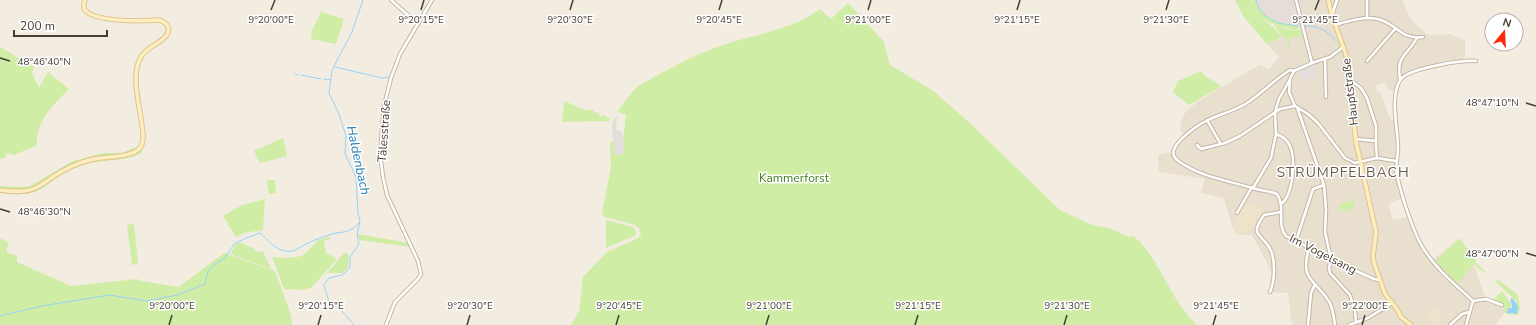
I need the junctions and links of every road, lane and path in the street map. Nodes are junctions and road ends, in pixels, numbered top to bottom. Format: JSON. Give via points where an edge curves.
{"nodes":[{"id":1,"x":85,"y":0,"type":"edge"},
{"id":2,"x":391,"y":0,"type":"edge"},
{"id":3,"x":432,"y":0,"type":"edge"},
{"id":4,"x":1296,"y":0,"type":"edge"},
{"id":5,"x":1337,"y":0,"type":"edge"},
{"id":6,"x":1367,"y":0,"type":"edge"},
{"id":7,"x":1328,"y":2,"type":"edge"},
{"id":8,"x":1332,"y":15,"type":"junction"},
{"id":9,"x":1368,"y":18,"type":"junction"},
{"id":10,"x":418,"y":24,"type":"junction"},
{"id":11,"x":1335,"y":25,"type":"junction"},
{"id":12,"x":1395,"y":29,"type":"junction"},
{"id":13,"x":1422,"y":37,"type":"dead end"},
{"id":14,"x":1416,"y":38,"type":"junction"},
{"id":15,"x":1344,"y":47,"type":"junction"},
{"id":16,"x":1325,"y":60,"type":"junction"},
{"id":17,"x":1367,"y":61,"type":"dead end"},
{"id":18,"x":1476,"y":61,"type":"dead end"},
{"id":19,"x":1312,"y":63,"type":"junction"},
{"id":20,"x":1294,"y":71,"type":"junction"},
{"id":21,"x":1290,"y":79,"type":"junction"},
{"id":22,"x":1349,"y":79,"type":"junction"},
{"id":23,"x":1401,"y":80,"type":"junction"},
{"id":24,"x":1326,"y":97,"type":"dead end"},
{"id":25,"x":1296,"y":107,"type":"junction"},
{"id":26,"x":1275,"y":112,"type":"junction"},
{"id":27,"x":1207,"y":120,"type":"junction"},
{"id":28,"x":1276,"y":134,"type":"junction"},
{"id":29,"x":1356,"y":139,"type":"junction"},
{"id":30,"x":1376,"y":141,"type":"junction"},
{"id":31,"x":1220,"y":143,"type":"junction"},
{"id":32,"x":1197,"y":145,"type":"dead end"},
{"id":33,"x":1377,"y":158,"type":"junction"},
{"id":34,"x":1360,"y":162,"type":"junction"},
{"id":35,"x":1396,"y":162,"type":"junction"},
{"id":36,"x":1324,"y":185,"type":"junction"},
{"id":37,"x":1253,"y":188,"type":"junction"},
{"id":38,"x":0,"y":190,"type":"edge"},
{"id":39,"x":1282,"y":202,"type":"junction"},
{"id":40,"x":1281,"y":212,"type":"junction"},
{"id":41,"x":1237,"y":213,"type":"dead end"},
{"id":42,"x":1296,"y":241,"type":"junction"},
{"id":43,"x":1309,"y":248,"type":"junction"},
{"id":44,"x":1331,"y":259,"type":"junction"},
{"id":45,"x":1379,"y":280,"type":"junction"},
{"id":46,"x":1315,"y":284,"type":"junction"},
{"id":47,"x":1270,"y":292,"type":"dead end"},
{"id":48,"x":1473,"y":301,"type":"junction"},
{"id":49,"x":1392,"y":303,"type":"junction"},
{"id":50,"x":1502,"y":305,"type":"dead end"},
{"id":51,"x":1469,"y":312,"type":"junction"},
{"id":52,"x":1356,"y":323,"type":"junction"},
{"id":53,"x":386,"y":325,"type":"edge"},
{"id":54,"x":1308,"y":325,"type":"edge"},
{"id":55,"x":1335,"y":325,"type":"edge"},
{"id":56,"x":1349,"y":325,"type":"edge"},
{"id":57,"x":1411,"y":325,"type":"edge"},
{"id":58,"x":1450,"y":325,"type":"edge"},
{"id":59,"x":1466,"y":325,"type":"edge"}],
"edges":[{"from":1,"to":38,"type":"main road","via":[[84,9],[91,15],[121,20],[159,20],[168,26],[166,36],[144,52],[136,70],[143,133],[142,146],[131,154],[98,158],[78,164],[33,189]]},
{"from":2,"to":10,"type":"street"},
{"from":3,"to":10,"type":"street","name":"Tälesstraße"},
{"from":4,"to":19,"type":"street"},
{"from":5,"to":7,"type":"street"},
{"from":5,"to":8,"type":"street"},
{"from":6,"to":9,"type":"street"},
{"from":7,"to":8,"type":"main road","name":"Hauptstraße"},
{"from":8,"to":11,"type":"main road","name":"Hauptstraße"},
{"from":9,"to":11,"type":"street"},
{"from":9,"to":12,"type":"street","via":[[1380,19]]},
{"from":10,"to":53,"type":"street","name":"Tälesstraße","via":[[400,54],[391,78],[384,107],[380,154],[387,195],[418,261],[420,274],[395,302]]},
{"from":11,"to":15,"type":"main road","name":"Hauptstraße"},
{"from":12,"to":14,"type":"street"},
{"from":12,"to":17,"type":"street"},
{"from":13,"to":14,"type":"street"},
{"from":14,"to":23,"type":"street","via":[[1400,62]]},
{"from":15,"to":16,"type":"street"},
{"from":15,"to":22,"type":"main road","name":"Hauptstraße"},
{"from":16,"to":19,"type":"street"},
{"from":16,"to":24,"type":"street"},
{"from":18,"to":23,"type":"street","via":[[1440,65],[1413,72]]},
{"from":19,"to":20,"type":"street"},
{"from":20,"to":21,"type":"street"},
{"from":20,"to":27,"type":"street","via":[[1286,72],[1246,104]]},
{"from":21,"to":25,"type":"street","via":[[1289,92]]},
{"from":21,"to":26,"type":"street"},
{"from":22,"to":29,"type":"main road","name":"Hauptstraße"},
{"from":22,"to":30,"type":"street","via":[[1361,88],[1367,98],[1376,126]]},
{"from":23,"to":35,"type":"street","via":[[1396,90],[1395,101],[1398,149]]},
{"from":25,"to":26,"type":"street","via":[[1285,107]]},
{"from":25,"to":34,"type":"street","via":[[1318,123],[1345,158]]},
{"from":25,"to":36,"type":"street"},
{"from":26,"to":28,"type":"street"},
{"from":26,"to":31,"type":"street","via":[[1240,136]]},
{"from":27,"to":31,"type":"street"},
{"from":27,"to":37,"type":"street","via":[[1176,144],[1172,151],[1176,159],[1199,172]]},
{"from":28,"to":37,"type":"street","via":[[1271,158]]},
{"from":28,"to":39,"type":"street","via":[[1284,137],[1290,146],[1293,160],[1290,189]]},
{"from":29,"to":30,"type":"street","name":"Hauptstraße"},
{"from":29,"to":34,"type":"main road","name":"Hauptstraße"},
{"from":30,"to":33,"type":"street"},
{"from":31,"to":32,"type":"street","via":[[1201,149]]},
{"from":33,"to":34,"type":"street"},
{"from":33,"to":35,"type":"street"},
{"from":34,"to":45,"type":"main road","name":"Hauptstraße","via":[[1376,232],[1373,256]]},
{"from":35,"to":48,"type":"street","via":[[1401,193],[1423,248],[1431,260]]},
{"from":36,"to":42,"type":"street","via":[[1313,189]]},
{"from":36,"to":44,"type":"street","via":[[1325,232]]},
{"from":37,"to":39,"type":"street","via":[[1277,194]]},
{"from":37,"to":41,"type":"street"},
{"from":39,"to":40,"type":"street","name":"Im Vogelsang"},
{"from":40,"to":42,"type":"street","name":"Im Vogelsang","via":[[1282,231]]},
{"from":40,"to":47,"type":"street","via":[[1264,215],[1257,230],[1258,235],[1269,247],[1271,255],[1274,278]]},
{"from":42,"to":43,"type":"street","name":"Im Vogelsang"},
{"from":43,"to":44,"type":"street","name":"Im Vogelsang"},
{"from":43,"to":46,"type":"street","via":[[1305,267]]},
{"from":44,"to":45,"type":"street","name":"Im Vogelsang"},
{"from":44,"to":52,"type":"street","via":[[1330,273],[1350,295]]},
{"from":45,"to":49,"type":"main road","name":"Hauptstraße"},
{"from":46,"to":54,"type":"street","via":[[1311,293]]},
{"from":46,"to":55,"type":"street","via":[[1330,303]]},
{"from":48,"to":50,"type":"street","via":[[1486,299]]},
{"from":48,"to":51,"type":"street"},
{"from":49,"to":52,"type":"street"},
{"from":49,"to":57,"type":"main road","name":"Hauptstraße","via":[[1401,317]]},
{"from":51,"to":58,"type":"street","via":[[1462,314]]},
{"from":51,"to":59,"type":"street"},
{"from":52,"to":56,"type":"street"}]}
